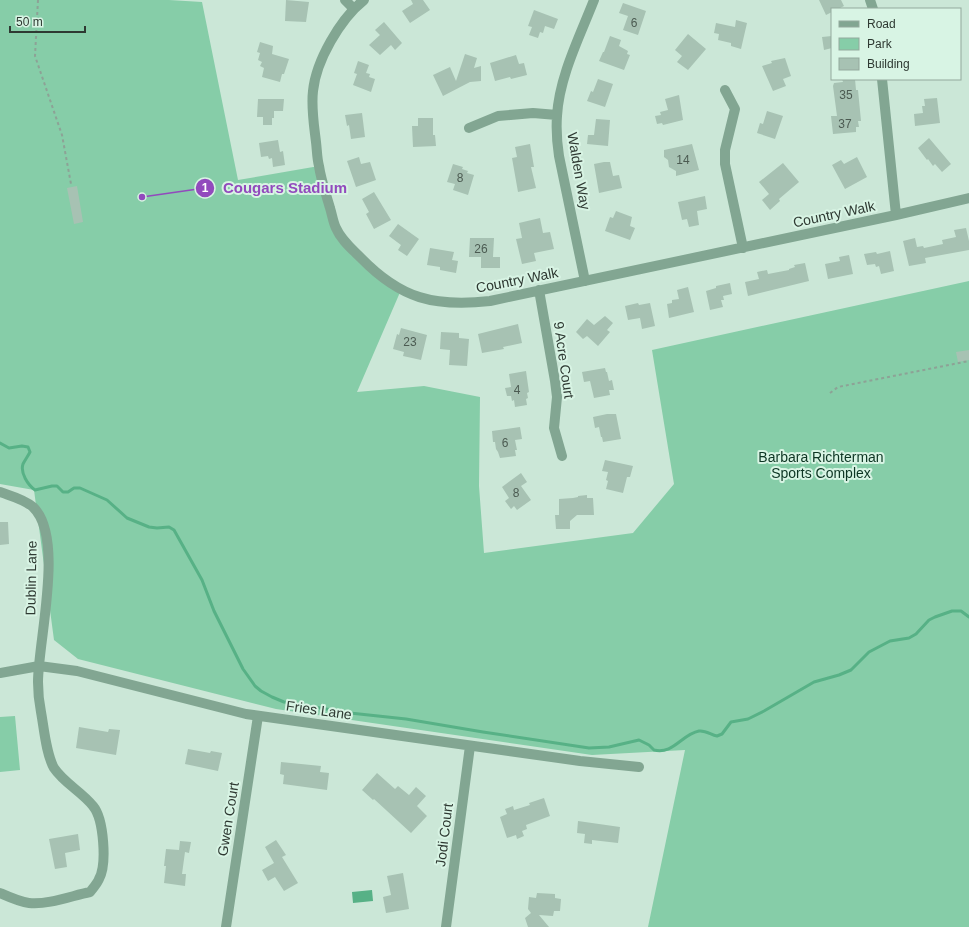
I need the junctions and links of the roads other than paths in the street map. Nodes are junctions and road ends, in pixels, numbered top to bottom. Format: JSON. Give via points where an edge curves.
{"nodes":[{"id":1,"x":345,"y":0,"type":"edge"},
{"id":2,"x":364,"y":0,"type":"edge"},
{"id":3,"x":594,"y":0,"type":"edge"},
{"id":4,"x":354,"y":9,"type":"junction"},
{"id":5,"x":882,"y":80,"type":"edge"},
{"id":6,"x":724,"y":90,"type":"dead end"},
{"id":7,"x":557,"y":115,"type":"junction"},
{"id":8,"x":469,"y":128,"type":"dead end"},
{"id":9,"x":969,"y":198,"type":"edge"},
{"id":10,"x":896,"y":215,"type":"junction"},
{"id":11,"x":743,"y":248,"type":"junction"},
{"id":12,"x":585,"y":281,"type":"junction"},
{"id":13,"x":539,"y":290,"type":"junction"},
{"id":14,"x":562,"y":456,"type":"dead end"},
{"id":15,"x":0,"y":492,"type":"edge"},
{"id":16,"x":39,"y":666,"type":"junction"},
{"id":17,"x":0,"y":673,"type":"edge"},
{"id":18,"x":258,"y":716,"type":"junction"},
{"id":19,"x":470,"y":746,"type":"junction"},
{"id":20,"x":639,"y":767,"type":"dead end"},
{"id":21,"x":0,"y":894,"type":"edge"},
{"id":22,"x":226,"y":927,"type":"edge"},
{"id":23,"x":446,"y":927,"type":"edge"}],
"edges":[{"from":1,"to":4,"type":"street"},
{"from":2,"to":4,"type":"street","name":"Country Walk"},
{"from":3,"to":7,"type":"street","name":"Walden Way","via":[[564,80]]},
{"from":4,"to":13,"type":"street","name":"Country Walk","via":[[334,35],[322,57],[313,90],[312,108],[319,166],[335,228],[375,273],[401,290],[425,299],[466,304]]},
{"from":5,"to":10,"type":"street"},
{"from":6,"to":11,"type":"street","via":[[735,109],[725,150],[725,164]]},
{"from":7,"to":8,"type":"street","via":[[533,113],[498,116]]},
{"from":7,"to":12,"type":"street","name":"Walden Way","via":[[556,137],[559,156]]},
{"from":9,"to":10,"type":"street","name":"Country Walk"},
{"from":10,"to":11,"type":"street","name":"Country Walk"},
{"from":11,"to":12,"type":"street","name":"Country Walk"},
{"from":12,"to":13,"type":"street","name":"Country Walk"},
{"from":13,"to":14,"type":"street","name":"9 Acre Court","via":[[557,397],[554,428]]},
{"from":15,"to":16,"type":"street","name":"Dublin Lane","via":[[22,499],[33,508],[45,531],[48,550],[47,601]]},
{"from":16,"to":17,"type":"street","name":"Fries Lane"},
{"from":16,"to":18,"type":"street","name":"Fries Lane","via":[[77,671]]},
{"from":16,"to":21,"type":"street","name":"Dublin Lane","via":[[39,697],[46,745],[54,767],[98,813],[104,854],[100,878],[90,892],[46,902],[29,903]]},
{"from":18,"to":19,"type":"street","name":"Fries Lane"},
{"from":18,"to":22,"type":"street","name":"Gwen Court"},
{"from":19,"to":20,"type":"street","name":"Fries Lane"},
{"from":19,"to":23,"type":"street","name":"Jodi Court"}]}
